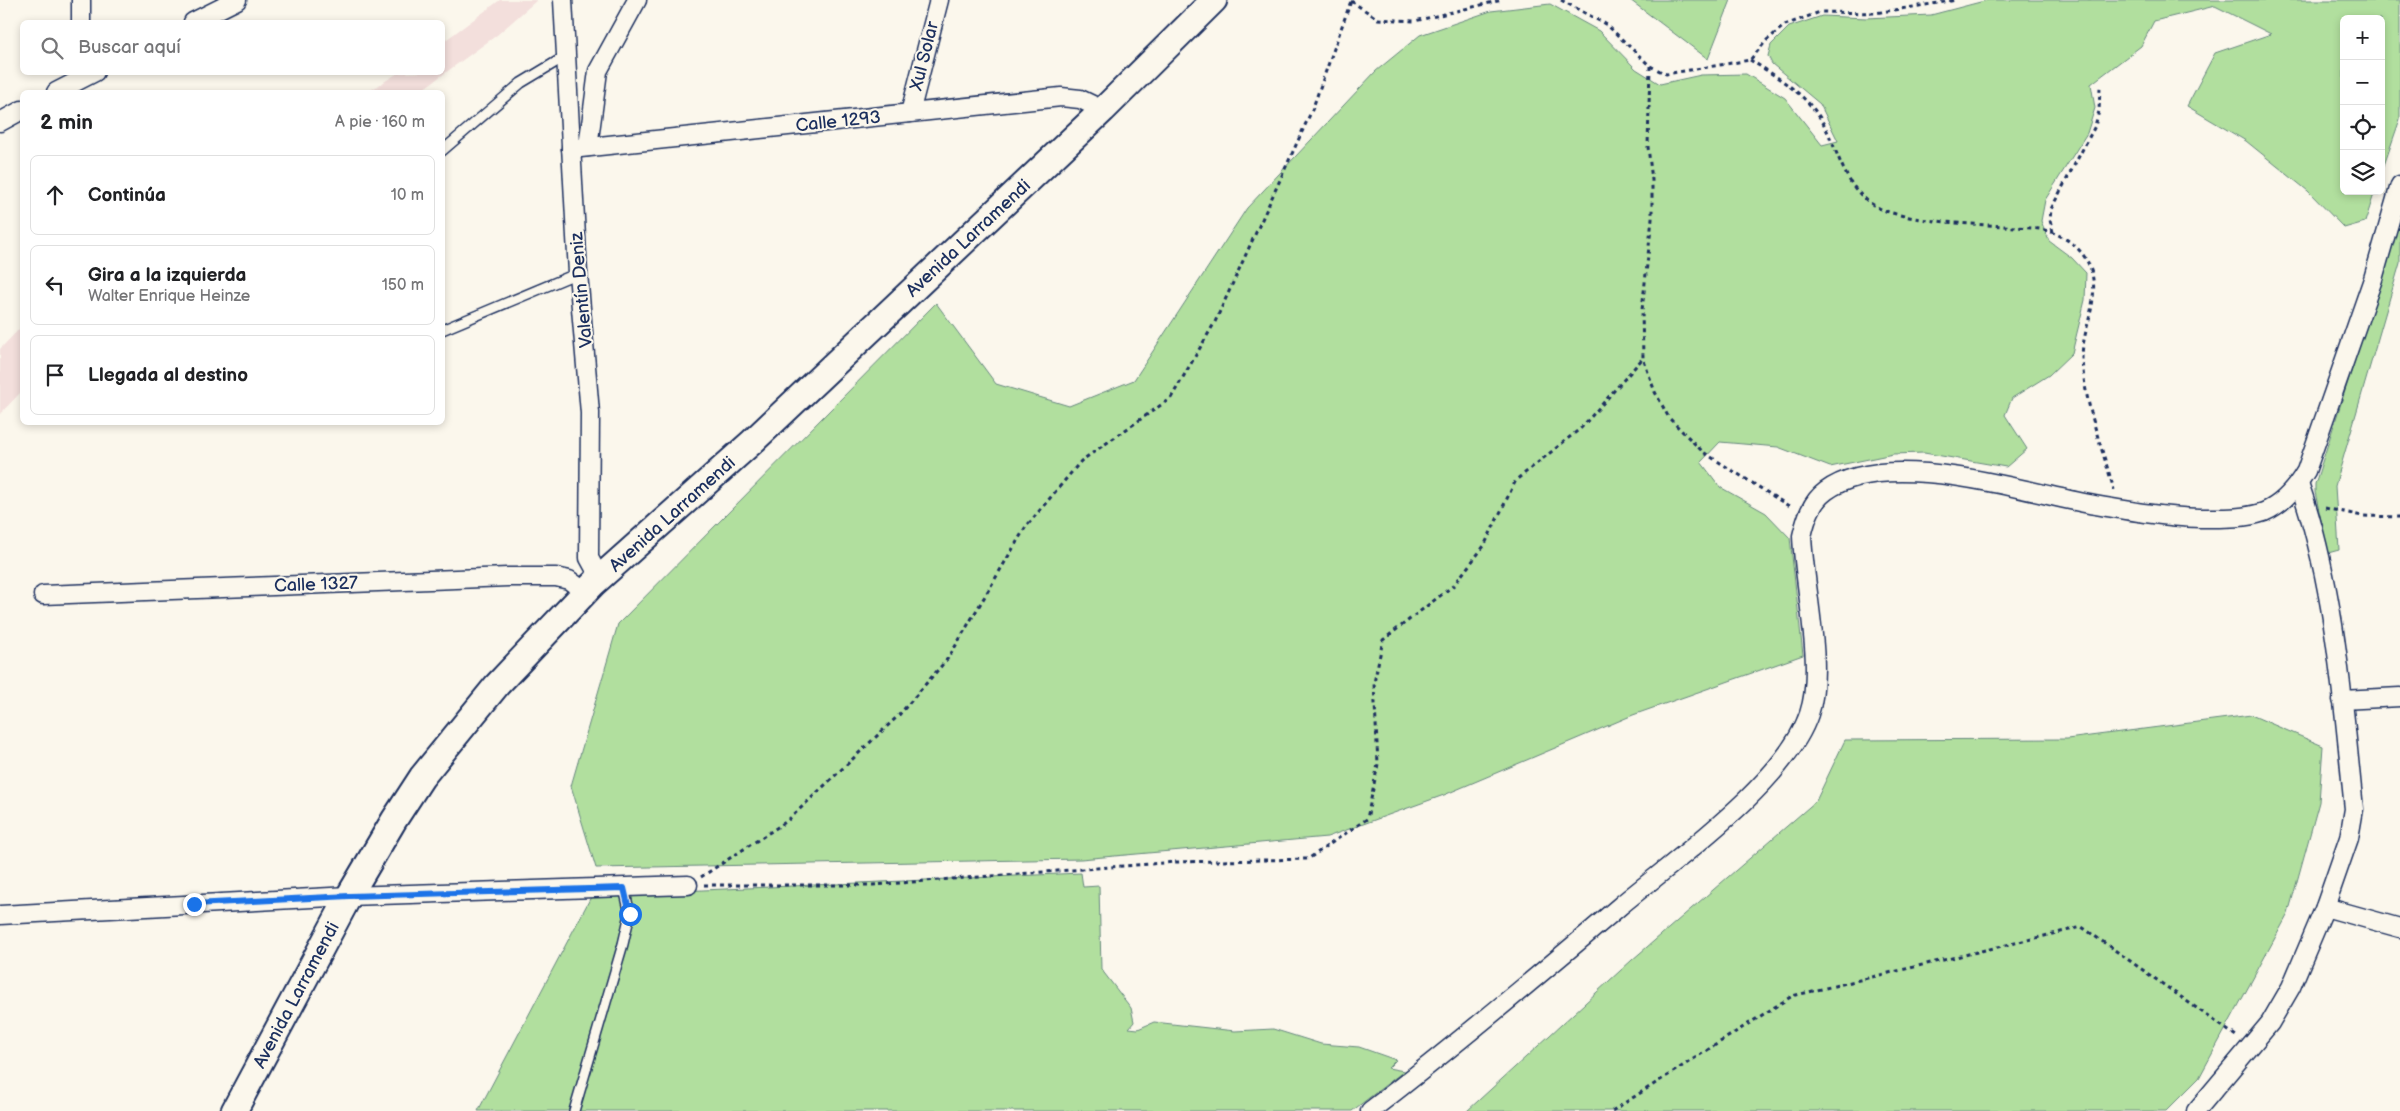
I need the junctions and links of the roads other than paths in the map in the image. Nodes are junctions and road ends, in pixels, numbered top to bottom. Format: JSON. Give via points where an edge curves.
{"nodes":[{"id":1,"x":82,"y":0,"type":"edge"},
{"id":2,"x":237,"y":0,"type":"edge"},
{"id":3,"x":563,"y":0,"type":"edge"},
{"id":4,"x":637,"y":0,"type":"edge"},
{"id":5,"x":939,"y":0,"type":"edge"},
{"id":6,"x":1214,"y":0,"type":"edge"},
{"id":7,"x":81,"y":20,"type":"edge"},
{"id":8,"x":197,"y":20,"type":"edge"},
{"id":9,"x":566,"y":56,"type":"junction"},
{"id":10,"x":86,"y":75,"type":"edge"},
{"id":11,"x":60,"y":90,"type":"edge"},
{"id":12,"x":1103,"y":110,"type":"junction"},
{"id":13,"x":20,"y":111,"type":"edge"},
{"id":14,"x":910,"y":113,"type":"junction"},
{"id":15,"x":0,"y":122,"type":"edge"},
{"id":16,"x":445,"y":148,"type":"edge"},
{"id":17,"x":579,"y":148,"type":"junction"},
{"id":18,"x":2400,"y":185,"type":"edge"},
{"id":19,"x":578,"y":273,"type":"junction"},
{"id":20,"x":445,"y":329,"type":"edge"},
{"id":21,"x":2299,"y":483,"type":"junction"},
{"id":22,"x":592,"y":585,"type":"junction"},
{"id":23,"x":43,"y":595,"type":"dead end"},
{"id":24,"x":2400,"y":697,"type":"edge"},
{"id":25,"x":2342,"y":700,"type":"junction"},
{"id":26,"x":688,"y":885,"type":"road end"},
{"id":27,"x":624,"y":888,"type":"junction"},
{"id":28,"x":349,"y":896,"type":"junction"},
{"id":29,"x":2326,"y":907,"type":"junction"},
{"id":30,"x":0,"y":914,"type":"edge"},
{"id":31,"x":2400,"y":928,"type":"edge"},
{"id":32,"x":234,"y":1111,"type":"edge"},
{"id":33,"x":574,"y":1111,"type":"edge"},
{"id":34,"x":1370,"y":1111,"type":"edge"},
{"id":35,"x":2196,"y":1111,"type":"edge"}],
"edges":[{"from":1,"to":7,"type":"street"},
{"from":2,"to":8,"type":"street"},
{"from":3,"to":9,"type":"street","name":"Valentín Deniz"},
{"from":4,"to":17,"type":"street","via":[[598,71]]},
{"from":5,"to":14,"type":"street","name":"Xul Solar"},
{"from":6,"to":12,"type":"main road","name":"Avenida Larramendi"},
{"from":9,"to":16,"type":"lane","via":[[521,83]]},
{"from":9,"to":17,"type":"street","name":"Valentín Deniz"},
{"from":10,"to":11,"type":"street"},
{"from":12,"to":14,"type":"street","name":"Calle 1293","via":[[1080,99],[1062,97]]},
{"from":12,"to":22,"type":"main road","name":"Avenida Larramendi","via":[[752,442]]},
{"from":13,"to":15,"type":"street"},
{"from":14,"to":17,"type":"street","name":"Calle 1293"},
{"from":17,"to":19,"type":"street","name":"Valentín Deniz"},
{"from":18,"to":21,"type":"street","via":[[2373,279]]},
{"from":19,"to":20,"type":"lane"},
{"from":19,"to":22,"type":"street","name":"Valentín Deniz","via":[[590,413]]},
{"from":21,"to":25,"type":"street","via":[[2321,554]]},
{"from":21,"to":34,"type":"street","via":[[2279,503],[2250,516],[2230,518],[2178,517],[1957,477],[1912,472],[1869,474],[1825,491],[1806,518],[1802,536],[1815,672],[1809,714],[1791,748],[1745,801],[1496,1011]]},
{"from":22,"to":23,"type":"street","name":"Calle 1327","via":[[563,579],[508,577]]},
{"from":22,"to":28,"type":"main road","name":"Avenida Larramendi","via":[[497,685],[450,741],[422,777]]},
{"from":24,"to":25,"type":"street"},
{"from":25,"to":29,"type":"street","via":[[2354,809]]},
{"from":26,"to":27,"type":"street"},
{"from":27,"to":28,"type":"street"},
{"from":27,"to":33,"type":"lane","via":[[630,914]]},
{"from":28,"to":30,"type":"street"},
{"from":28,"to":32,"type":"main road","name":"Avenida Larramendi"},
{"from":29,"to":31,"type":"street"},
{"from":29,"to":35,"type":"street","via":[[2292,987],[2270,1023]]}]}
